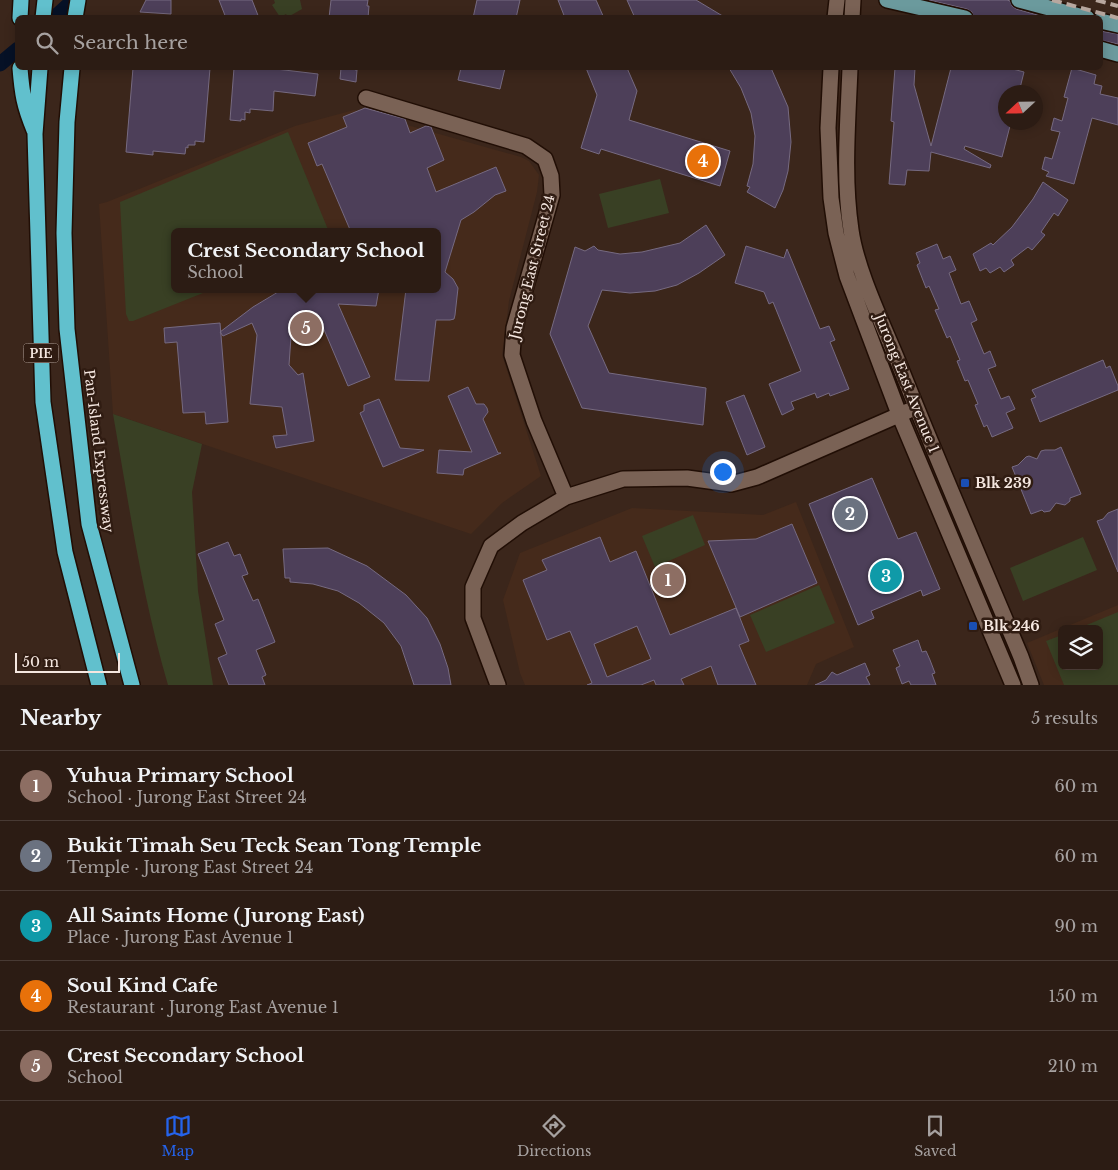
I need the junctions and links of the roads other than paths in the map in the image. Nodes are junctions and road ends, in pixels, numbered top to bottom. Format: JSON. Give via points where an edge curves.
{"nodes":[{"id":1,"x":21,"y":0,"type":"edge"},
{"id":2,"x":837,"y":0,"type":"edge"},
{"id":3,"x":853,"y":0,"type":"edge"},
{"id":4,"x":887,"y":0,"type":"edge"},
{"id":5,"x":1019,"y":0,"type":"edge"},
{"id":6,"x":20,"y":15,"type":"edge"},
{"id":7,"x":835,"y":15,"type":"edge"},
{"id":8,"x":852,"y":15,"type":"edge"},
{"id":9,"x":952,"y":15,"type":"edge"},
{"id":10,"x":1076,"y":15,"type":"edge"},
{"id":11,"x":1103,"y":22,"type":"edge"},
{"id":12,"x":1118,"y":26,"type":"edge"},
{"id":13,"x":1103,"y":50,"type":"edge"},
{"id":14,"x":1118,"y":54,"type":"edge"},
{"id":15,"x":20,"y":70,"type":"edge"},
{"id":16,"x":40,"y":70,"type":"edge"},
{"id":17,"x":72,"y":70,"type":"edge"},
{"id":18,"x":831,"y":70,"type":"edge"},
{"id":19,"x":850,"y":70,"type":"edge"},
{"id":20,"x":366,"y":98,"type":"dead end"},
{"id":21,"x":36,"y":134,"type":"junction"},
{"id":22,"x":916,"y":408,"type":"junction"},
{"id":23,"x":900,"y":414,"type":"junction"},
{"id":24,"x":566,"y":496,"type":"junction"},
{"id":25,"x":99,"y":685,"type":"edge"},
{"id":26,"x":132,"y":685,"type":"edge"},
{"id":27,"x":498,"y":685,"type":"edge"},
{"id":28,"x":1013,"y":685,"type":"edge"},
{"id":29,"x":1031,"y":685,"type":"edge"}],
"edges":[{"from":1,"to":6,"type":"highway"},
{"from":2,"to":7,"type":"street"},
{"from":3,"to":8,"type":"street"},
{"from":4,"to":9,"type":"main road"},
{"from":5,"to":10,"type":"main road"},
{"from":11,"to":12,"type":"main road"},
{"from":13,"to":14,"type":"main road"},
{"from":15,"to":21,"type":"highway","via":[[25,108]]},
{"from":16,"to":21,"type":"highway","number":"PIE"},
{"from":17,"to":26,"type":"highway","name":"Pan-Island Expressway","number":"PIE","via":[[64,233],[67,329],[89,524]]},
{"from":18,"to":23,"type":"street","name":"Jurong East Avenue 1","via":[[828,128],[836,234],[847,276]]},
{"from":19,"to":22,"type":"street","name":"Jurong East Avenue 1","via":[[847,136],[851,231],[861,269]]},
{"from":20,"to":24,"type":"street","name":"Jurong East Street 24","via":[[526,146],[545,159],[551,176],[552,195],[514,328],[512,355],[534,421]]},
{"from":21,"to":25,"type":"highway","number":"PIE","via":[[43,402],[65,552]]},
{"from":22,"to":23,"type":"street"},
{"from":22,"to":29,"type":"street","name":"Jurong East Avenue 1"},
{"from":23,"to":24,"type":"street","via":[[757,477],[731,484],[687,478],[623,479]]},
{"from":23,"to":28,"type":"street","name":"Jurong East Avenue 1"},
{"from":24,"to":27,"type":"street","via":[[491,546],[473,587],[473,618]]}]}
